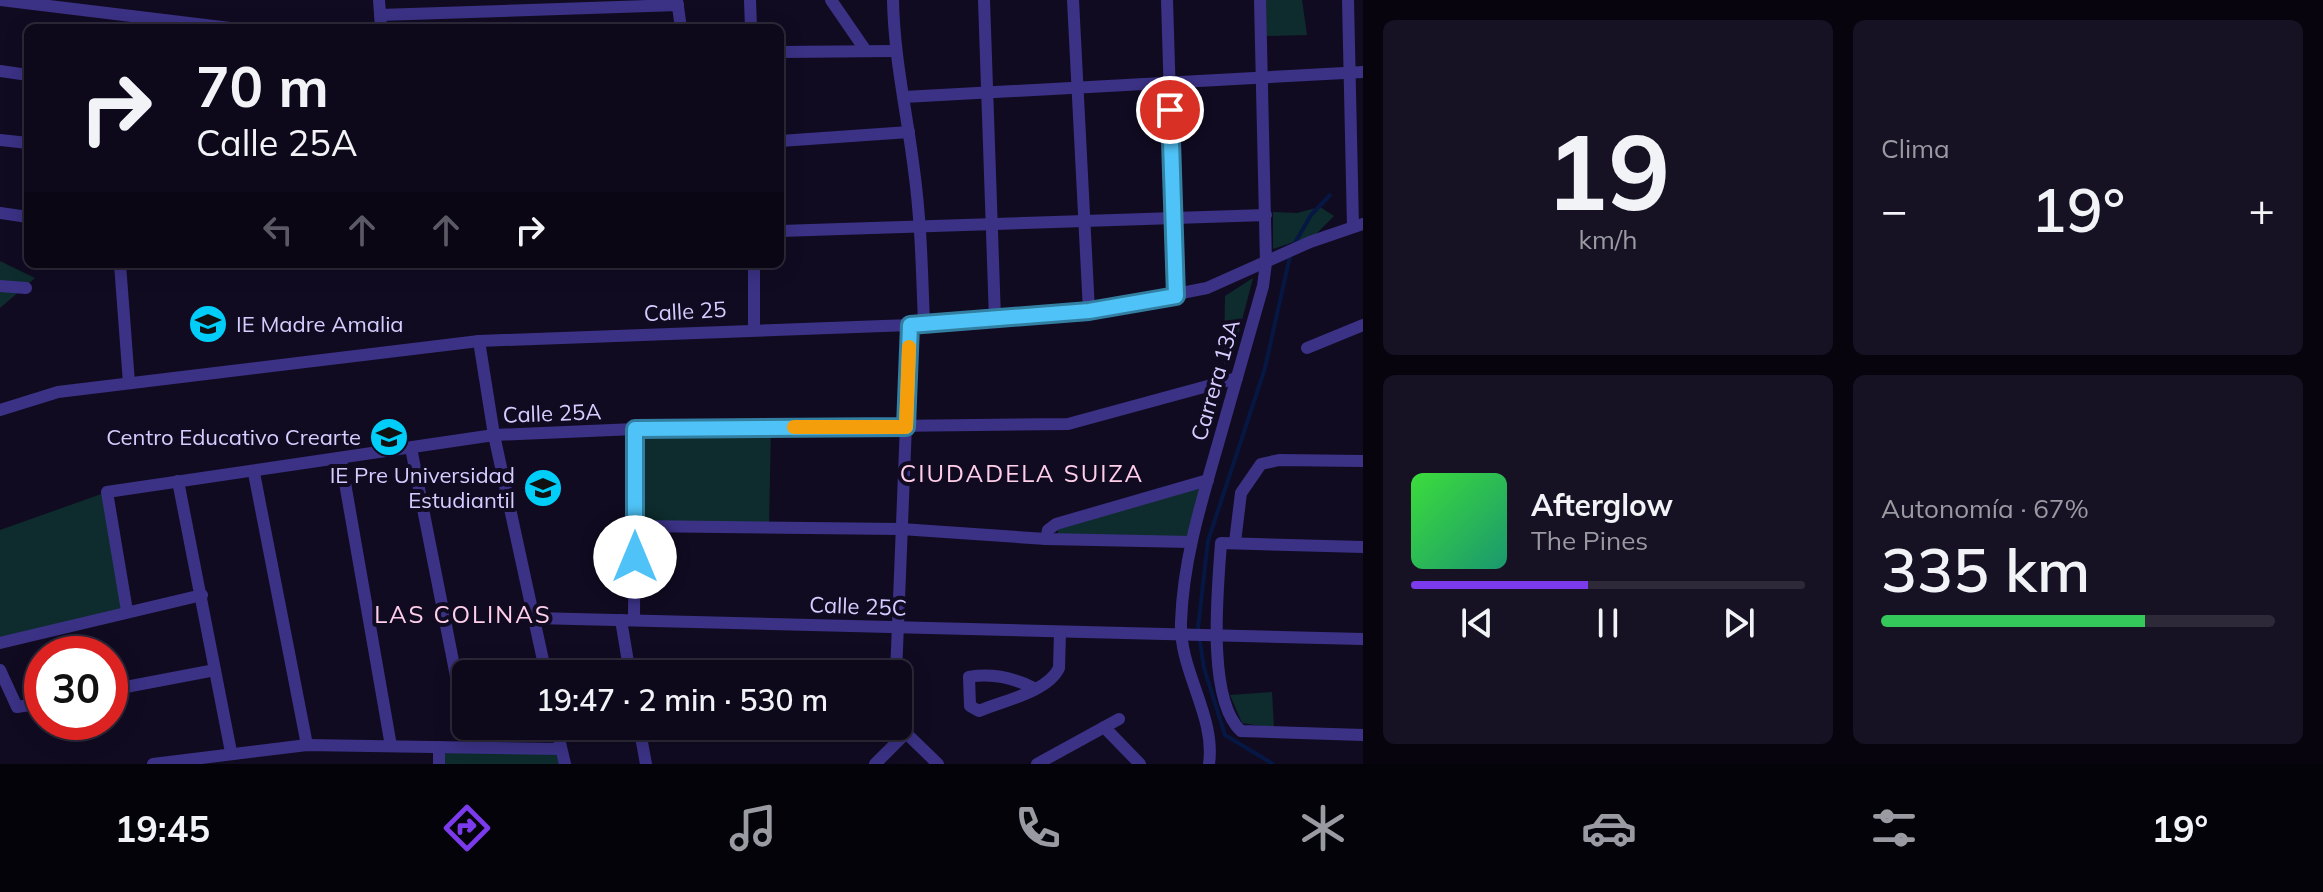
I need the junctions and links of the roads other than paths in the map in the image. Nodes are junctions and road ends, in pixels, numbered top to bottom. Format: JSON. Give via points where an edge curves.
{"nodes":[{"id":1,"x":0,"y":0,"type":"edge"},
{"id":2,"x":379,"y":0,"type":"edge"},
{"id":3,"x":750,"y":0,"type":"edge"},
{"id":4,"x":831,"y":0,"type":"edge"},
{"id":5,"x":893,"y":0,"type":"edge"},
{"id":6,"x":984,"y":0,"type":"edge"},
{"id":7,"x":1073,"y":0,"type":"edge"},
{"id":8,"x":1167,"y":0,"type":"edge"},
{"id":9,"x":1260,"y":0,"type":"edge"},
{"id":10,"x":1348,"y":0,"type":"edge"},
{"id":11,"x":678,"y":3,"type":"edge"},
{"id":12,"x":58,"y":4,"type":"edge"},
{"id":13,"x":381,"y":22,"type":"edge"},
{"id":14,"x":201,"y":24,"type":"edge"},
{"id":15,"x":681,"y":24,"type":"edge"},
{"id":16,"x":751,"y":24,"type":"edge"},
{"id":17,"x":866,"y":51,"type":"junction"},
{"id":18,"x":894,"y":51,"type":"junction"},
{"id":19,"x":784,"y":52,"type":"edge"},
{"id":20,"x":0,"y":71,"type":"edge"},
{"id":21,"x":1356,"y":72,"type":"edge"},
{"id":22,"x":24,"y":74,"type":"edge"},
{"id":23,"x":1263,"y":79,"type":"junction"},
{"id":24,"x":1169,"y":83,"type":"junction"},
{"id":25,"x":1075,"y":88,"type":"junction"},
{"id":26,"x":986,"y":92,"type":"junction"},
{"id":27,"x":904,"y":97,"type":"junction"},
{"id":28,"x":909,"y":132,"type":"junction"},
{"id":29,"x":0,"y":140,"type":"edge"},
{"id":30,"x":784,"y":141,"type":"edge"},
{"id":31,"x":24,"y":143,"type":"edge"},
{"id":32,"x":0,"y":213,"type":"edge"},
{"id":33,"x":1266,"y":215,"type":"junction"},
{"id":34,"x":24,"y":216,"type":"edge"},
{"id":35,"x":1172,"y":218,"type":"junction"},
{"id":36,"x":1084,"y":220,"type":"junction"},
{"id":37,"x":992,"y":223,"type":"junction"},
{"id":38,"x":920,"y":225,"type":"junction"},
{"id":39,"x":1358,"y":225,"type":"edge"},
{"id":40,"x":784,"y":231,"type":"edge"},
{"id":41,"x":1266,"y":263,"type":"junction"},
{"id":42,"x":120,"y":268,"type":"edge"},
{"id":43,"x":754,"y":268,"type":"edge"},
{"id":44,"x":0,"y":286,"type":"edge"},
{"id":45,"x":26,"y":288,"type":"dead end"},
{"id":46,"x":1176,"y":296,"type":"junction"},
{"id":47,"x":1089,"y":311,"type":"junction"},
{"id":48,"x":995,"y":319,"type":"junction"},
{"id":49,"x":917,"y":324,"type":"junction"},
{"id":50,"x":1363,"y":325,"type":"edge"},
{"id":51,"x":754,"y":328,"type":"junction"},
{"id":52,"x":479,"y":341,"type":"junction"},
{"id":53,"x":1307,"y":348,"type":"dead end"},
{"id":54,"x":1237,"y":378,"type":"junction"},
{"id":55,"x":129,"y":383,"type":"junction"},
{"id":56,"x":0,"y":410,"type":"edge"},
{"id":57,"x":906,"y":427,"type":"junction"},
{"id":58,"x":635,"y":429,"type":"junction"},
{"id":59,"x":494,"y":435,"type":"junction"},
{"id":60,"x":411,"y":448,"type":"junction"},
{"id":61,"x":341,"y":460,"type":"junction"},
{"id":62,"x":1363,"y":461,"type":"edge"},
{"id":63,"x":254,"y":473,"type":"junction"},
{"id":64,"x":1208,"y":480,"type":"junction"},
{"id":65,"x":178,"y":481,"type":"junction"},
{"id":66,"x":635,"y":526,"type":"junction"},
{"id":67,"x":901,"y":529,"type":"junction"},
{"id":68,"x":1046,"y":539,"type":"junction"},
{"id":69,"x":1191,"y":542,"type":"junction"},
{"id":70,"x":1235,"y":542,"type":"junction"},
{"id":71,"x":1363,"y":547,"type":"edge"},
{"id":72,"x":202,"y":595,"type":"junction"},
{"id":73,"x":127,"y":611,"type":"junction"},
{"id":74,"x":535,"y":618,"type":"junction"},
{"id":75,"x":627,"y":620,"type":"junction"},
{"id":76,"x":896,"y":627,"type":"junction"},
{"id":77,"x":1060,"y":632,"type":"junction"},
{"id":78,"x":1185,"y":636,"type":"junction"},
{"id":79,"x":1209,"y":637,"type":"junction"},
{"id":80,"x":1363,"y":639,"type":"edge"},
{"id":81,"x":0,"y":643,"type":"edge"},
{"id":82,"x":543,"y":660,"type":"edge"},
{"id":83,"x":629,"y":660,"type":"edge"},
{"id":84,"x":896,"y":660,"type":"edge"},
{"id":85,"x":0,"y":670,"type":"edge"},
{"id":86,"x":215,"y":670,"type":"junction"},
{"id":87,"x":128,"y":687,"type":"edge"},
{"id":88,"x":1034,"y":688,"type":"junction"},
{"id":89,"x":24,"y":706,"type":"edge"},
{"id":90,"x":1119,"y":719,"type":"dead end"},
{"id":91,"x":1104,"y":727,"type":"junction"},
{"id":92,"x":1363,"y":735,"type":"edge"},
{"id":93,"x":912,"y":739,"type":"edge"},
{"id":94,"x":559,"y":740,"type":"edge"},
{"id":95,"x":642,"y":740,"type":"edge"},
{"id":96,"x":899,"y":740,"type":"edge"},
{"id":97,"x":307,"y":745,"type":"junction"},
{"id":98,"x":391,"y":746,"type":"junction"},
{"id":99,"x":439,"y":747,"type":"junction"},
{"id":100,"x":470,"y":747,"type":"junction"},
{"id":101,"x":561,"y":749,"type":"junction"},
{"id":102,"x":231,"y":752,"type":"junction"},
{"id":103,"x":1042,"y":763,"type":"edge"},
{"id":104,"x":153,"y":764,"type":"edge"},
{"id":105,"x":439,"y":764,"type":"edge"},
{"id":106,"x":565,"y":764,"type":"edge"},
{"id":107,"x":646,"y":764,"type":"edge"},
{"id":108,"x":875,"y":764,"type":"edge"},
{"id":109,"x":938,"y":764,"type":"edge"},
{"id":110,"x":1140,"y":764,"type":"edge"},
{"id":111,"x":1209,"y":764,"type":"edge"}],
"edges":[{"from":1,"to":12,"type":"street"},
{"from":2,"to":13,"type":"street"},
{"from":3,"to":16,"type":"street"},
{"from":4,"to":17,"type":"street"},
{"from":5,"to":18,"type":"street"},
{"from":6,"to":26,"type":"street"},
{"from":7,"to":25,"type":"street"},
{"from":8,"to":24,"type":"street"},
{"from":9,"to":23,"type":"street","name":"Carrera 13A"},
{"from":10,"to":21,"type":"street"},
{"from":11,"to":13,"type":"street"},
{"from":11,"to":15,"type":"street"},
{"from":12,"to":14,"type":"street"},
{"from":17,"to":18,"type":"street"},
{"from":17,"to":19,"type":"street"},
{"from":18,"to":27,"type":"street"},
{"from":20,"to":22,"type":"street"},
{"from":21,"to":23,"type":"street"},
{"from":21,"to":39,"type":"street"},
{"from":23,"to":24,"type":"street"},
{"from":23,"to":33,"type":"street","name":"Carrera 13A"},
{"from":24,"to":25,"type":"street"},
{"from":24,"to":35,"type":"street"},
{"from":25,"to":26,"type":"street"},
{"from":25,"to":36,"type":"street"},
{"from":26,"to":27,"type":"street"},
{"from":26,"to":37,"type":"street"},
{"from":27,"to":28,"type":"street"},
{"from":28,"to":30,"type":"street"},
{"from":28,"to":38,"type":"street"},
{"from":29,"to":31,"type":"street"},
{"from":32,"to":34,"type":"street"},
{"from":33,"to":35,"type":"street"},
{"from":33,"to":41,"type":"street","name":"Carrera 13A"},
{"from":35,"to":36,"type":"street"},
{"from":35,"to":46,"type":"street"},
{"from":36,"to":37,"type":"street"},
{"from":36,"to":47,"type":"street"},
{"from":37,"to":38,"type":"street"},
{"from":37,"to":48,"type":"street"},
{"from":38,"to":40,"type":"street"},
{"from":38,"to":49,"type":"street"},
{"from":39,"to":41,"type":"street","name":"Calle 25"},
{"from":41,"to":46,"type":"street","name":"Calle 25"},
{"from":41,"to":54,"type":"street","name":"Carrera 13A"},
{"from":42,"to":55,"type":"street"},
{"from":43,"to":51,"type":"street"},
{"from":44,"to":45,"type":"street"},
{"from":46,"to":47,"type":"street","name":"Calle 25"},
{"from":47,"to":48,"type":"street","name":"Calle 25"},
{"from":48,"to":49,"type":"street","name":"Calle 25"},
{"from":49,"to":51,"type":"street","name":"Calle 25"},
{"from":49,"to":57,"type":"street"},
{"from":50,"to":53,"type":"street"},
{"from":51,"to":52,"type":"street","name":"Calle 25"},
{"from":52,"to":55,"type":"street","name":"Calle 25"},
{"from":52,"to":59,"type":"street"},
{"from":54,"to":57,"type":"street","name":"Calle 25A","via":[[1068,424]]},
{"from":54,"to":64,"type":"street","name":"Carrera 13A"},
{"from":55,"to":56,"type":"street","name":"Calle 25","via":[[58,392]]},
{"from":57,"to":58,"type":"street","name":"Calle 25A"},
{"from":57,"to":67,"type":"street"},
{"from":58,"to":59,"type":"street","name":"Calle 25A"},
{"from":58,"to":66,"type":"street"},
{"from":59,"to":60,"type":"street","name":"Calle 25A"},
{"from":59,"to":74,"type":"street"},
{"from":60,"to":61,"type":"street","name":"Calle 25A"},
{"from":60,"to":100,"type":"street"},
{"from":61,"to":63,"type":"street","name":"Calle 25A"},
{"from":61,"to":98,"type":"street"},
{"from":62,"to":70,"type":"street","via":[[1261,464],[1241,493]]},
{"from":63,"to":65,"type":"street","name":"Calle 25A"},
{"from":63,"to":97,"type":"street"},
{"from":64,"to":68,"type":"street","via":[[1056,524]]},
{"from":64,"to":69,"type":"street","name":"Carrera 13A"},
{"from":65,"to":72,"type":"street"},
{"from":65,"to":73,"type":"street","name":"Calle 25A","via":[[107,492]]},
{"from":66,"to":67,"type":"street"},
{"from":66,"to":75,"type":"street"},
{"from":67,"to":68,"type":"street"},
{"from":67,"to":76,"type":"street"},
{"from":68,"to":69,"type":"street"},
{"from":69,"to":78,"type":"street","name":"Carrera 13A"},
{"from":70,"to":71,"type":"street"},
{"from":70,"to":79,"type":"street","via":[[1221,543]]},
{"from":72,"to":73,"type":"street"},
{"from":72,"to":86,"type":"street"},
{"from":73,"to":81,"type":"street"},
{"from":74,"to":75,"type":"street","name":"Calle 25C"},
{"from":74,"to":82,"type":"street"},
{"from":75,"to":76,"type":"street","name":"Calle 25C"},
{"from":75,"to":83,"type":"street"},
{"from":76,"to":77,"type":"street","name":"Calle 25C"},
{"from":76,"to":84,"type":"street"},
{"from":77,"to":78,"type":"street","name":"Calle 25C"},
{"from":77,"to":88,"type":"street","via":[[1056,674]]},
{"from":78,"to":79,"type":"street","name":"Calle 25C"},
{"from":78,"to":111,"type":"street","name":"Carrera 13A","via":[[1187,670],[1208,733]]},
{"from":79,"to":80,"type":"street","name":"Calle 25C"},
{"from":79,"to":92,"type":"street","via":[[1227,705],[1241,731]]},
{"from":85,"to":89,"type":"street","via":[[17,707]]},
{"from":86,"to":87,"type":"street"},
{"from":86,"to":102,"type":"street"},
{"from":88,"to":88,"type":"street","via":[[979,711],[970,706],[967,684],[969,677],[1006,677]]},
{"from":90,"to":91,"type":"street"},
{"from":91,"to":103,"type":"street"},
{"from":91,"to":110,"type":"street"},
{"from":93,"to":109,"type":"street"},
{"from":94,"to":101,"type":"street"},
{"from":95,"to":107,"type":"street"},
{"from":96,"to":108,"type":"street"},
{"from":97,"to":98,"type":"street"},
{"from":97,"to":102,"type":"street"},
{"from":98,"to":99,"type":"street"},
{"from":99,"to":100,"type":"street"},
{"from":99,"to":105,"type":"street"},
{"from":100,"to":101,"type":"street"},
{"from":101,"to":106,"type":"street"},
{"from":102,"to":104,"type":"street"}]}
